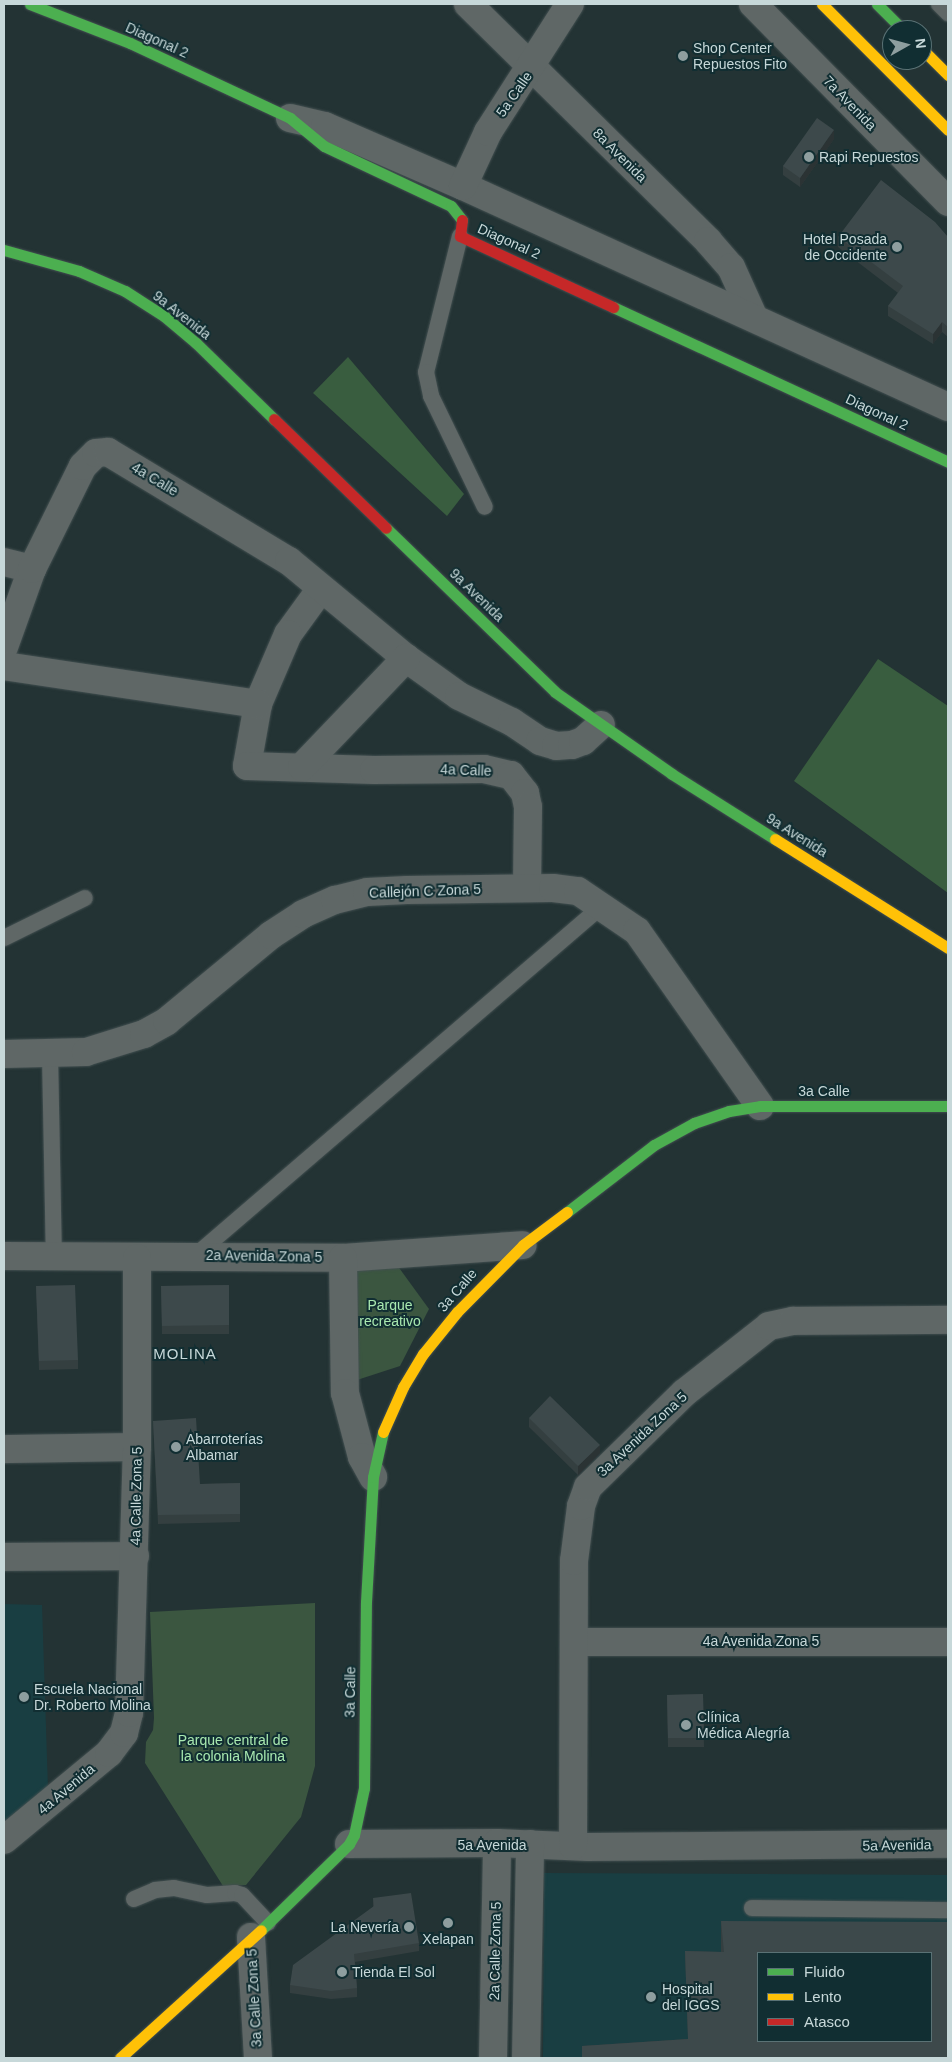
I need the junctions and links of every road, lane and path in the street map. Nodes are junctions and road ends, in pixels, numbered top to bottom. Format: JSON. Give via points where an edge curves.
{"nodes":[{"id":1,"x":30,"y":4,"type":"edge"},
{"id":2,"x":468,"y":4,"type":"edge"},
{"id":3,"x":570,"y":4,"type":"edge"},
{"id":4,"x":753,"y":4,"type":"edge"},
{"id":5,"x":822,"y":4,"type":"edge"},
{"id":6,"x":877,"y":4,"type":"edge"},
{"id":7,"x":939,"y":4,"type":"edge"},
{"id":8,"x":948,"y":13,"type":"edge"},
{"id":9,"x":893,"y":20,"type":"edge"},
{"id":10,"x":932,"y":59,"type":"edge"},
{"id":11,"x":532,"y":68,"type":"junction"},
{"id":12,"x":948,"y":75,"type":"edge"},
{"id":13,"x":290,"y":118,"type":"junction"},
{"id":14,"x":948,"y":130,"type":"edge"},
{"id":15,"x":463,"y":186,"type":"junction"},
{"id":16,"x":948,"y":202,"type":"edge"},
{"id":17,"x":460,"y":236,"type":"junction"},
{"id":18,"x":4,"y":250,"type":"edge"},
{"id":19,"x":754,"y":318,"type":"junction"},
{"id":20,"x":948,"y":407,"type":"edge"},
{"id":21,"x":948,"y":462,"type":"edge"},
{"id":22,"x":485,"y":507,"type":"dead end"},
{"id":23,"x":4,"y":562,"type":"edge"},
{"id":24,"x":32,"y":569,"type":"junction"},
{"id":25,"x":320,"y":590,"type":"junction"},
{"id":26,"x":4,"y":646,"type":"edge"},
{"id":27,"x":406,"y":658,"type":"junction"},
{"id":28,"x":4,"y":666,"type":"edge"},
{"id":29,"x":258,"y":704,"type":"junction"},
{"id":30,"x":601,"y":725,"type":"junction"},
{"id":31,"x":302,"y":767,"type":"junction"},
{"id":32,"x":527,"y":888,"type":"junction"},
{"id":33,"x":85,"y":898,"type":"dead end"},
{"id":34,"x":603,"y":905,"type":"junction"},
{"id":35,"x":4,"y":938,"type":"edge"},
{"id":36,"x":948,"y":948,"type":"edge"},
{"id":37,"x":4,"y":1054,"type":"edge"},
{"id":38,"x":50,"y":1054,"type":"junction"},
{"id":39,"x":760,"y":1106,"type":"junction"},
{"id":40,"x":948,"y":1106,"type":"edge"},
{"id":41,"x":523,"y":1246,"type":"junction"},
{"id":42,"x":196,"y":1255,"type":"junction"},
{"id":43,"x":4,"y":1256,"type":"edge"},
{"id":44,"x":54,"y":1256,"type":"junction"},
{"id":45,"x":137,"y":1258,"type":"junction"},
{"id":46,"x":343,"y":1258,"type":"junction"},
{"id":47,"x":948,"y":1320,"type":"edge"},
{"id":48,"x":137,"y":1446,"type":"junction"},
{"id":49,"x":4,"y":1449,"type":"edge"},
{"id":50,"x":373,"y":1477,"type":"junction"},
{"id":51,"x":135,"y":1556,"type":"junction"},
{"id":52,"x":4,"y":1557,"type":"edge"},
{"id":53,"x":575,"y":1642,"type":"junction"},
{"id":54,"x":948,"y":1642,"type":"edge"},
{"id":55,"x":124,"y":1733,"type":"joint"},
{"id":56,"x":4,"y":1840,"type":"edge"},
{"id":57,"x":497,"y":1843,"type":"junction"},
{"id":58,"x":349,"y":1844,"type":"junction"},
{"id":59,"x":530,"y":1844,"type":"junction"},
{"id":60,"x":948,"y":1844,"type":"edge"},
{"id":61,"x":572,"y":1846,"type":"junction"},
{"id":62,"x":134,"y":1899,"type":"dead end"},
{"id":63,"x":752,"y":1908,"type":"dead end"},
{"id":64,"x":948,"y":1910,"type":"edge"},
{"id":65,"x":260,"y":1930,"type":"junction"},
{"id":66,"x":120,"y":2058,"type":"edge"},
{"id":67,"x":258,"y":2058,"type":"edge"},
{"id":68,"x":492,"y":2058,"type":"edge"},
{"id":69,"x":526,"y":2058,"type":"edge"}],
"edges":[{"from":1,"to":13,"type":"street","name":"Diagonal 2","via":[[130,43]]},
{"from":2,"to":11,"type":"street","name":"8a Avenida"},
{"from":3,"to":11,"type":"street","name":"5a Calle"},
{"from":4,"to":16,"type":"street","name":"7a Avenida"},
{"from":5,"to":14,"type":"street"},
{"from":6,"to":9,"type":"street"},
{"from":7,"to":8,"type":"lane"},
{"from":10,"to":12,"type":"street"},
{"from":11,"to":15,"type":"street","name":"5a Calle","via":[[488,132]]},
{"from":11,"to":19,"type":"street","name":"8a Avenida","via":[[708,241],[731,267]]},
{"from":13,"to":15,"type":"street","via":[[325,126]]},
{"from":13,"to":17,"type":"street","name":"Diagonal 2","via":[[324,146],[451,206],[462,217]]},
{"from":15,"to":19,"type":"street"},
{"from":17,"to":21,"type":"street","name":"Diagonal 2"},
{"from":17,"to":22,"type":"lane","via":[[426,372],[431,396]]},
{"from":18,"to":30,"type":"street","name":"9a Avenida","via":[[79,271],[126,291],[164,316],[196,342],[555,692]]},
{"from":19,"to":20,"type":"street"},
{"from":23,"to":24,"type":"street"},
{"from":24,"to":25,"type":"street","name":"4a Calle","via":[[88,458],[108,452],[289,561]]},
{"from":24,"to":26,"type":"street","name":"4a Calle"},
{"from":25,"to":27,"type":"street","name":"4a Calle"},
{"from":25,"to":29,"type":"street","name":"4a Calle","via":[[302,610],[288,634]]},
{"from":27,"to":30,"type":"street","name":"4a Calle","via":[[459,696],[548,743],[572,746]]},
{"from":27,"to":31,"type":"street"},
{"from":28,"to":29,"type":"street"},
{"from":29,"to":31,"type":"street","name":"4a Calle","via":[[248,766]]},
{"from":30,"to":36,"type":"street","name":"9a Avenida","via":[[672,774]]},
{"from":31,"to":32,"type":"street","name":"4a Calle","via":[[484,769],[511,775],[525,793],[528,807]]},
{"from":32,"to":34,"type":"street","name":"Callejón C Zona 5","via":[[578,891]]},
{"from":32,"to":38,"type":"street","name":"Callejón C Zona 5","via":[[367,892],[335,900],[303,914],[270,935],[168,1021],[144,1034],[95,1050]]},
{"from":33,"to":35,"type":"lane"},
{"from":34,"to":39,"type":"street","name":"Callejón C Zona 5","via":[[637,931]]},
{"from":34,"to":42,"type":"lane"},
{"from":37,"to":38,"type":"street","name":"Callejón C Zona 5"},
{"from":38,"to":44,"type":"lane"},
{"from":39,"to":40,"type":"street","name":"3a Calle"},
{"from":39,"to":41,"type":"street","name":"3a Calle","via":[[729,1111],[694,1123],[654,1145]]},
{"from":41,"to":46,"type":"street","name":"2a Avenida Zona 5"},
{"from":41,"to":50,"type":"street","name":"3a Calle","via":[[490,1276],[423,1354],[402,1387],[382,1434]]},
{"from":42,"to":45,"type":"street","name":"2a Avenida Zona 5"},
{"from":42,"to":46,"type":"street","name":"2a Avenida Zona 5"},
{"from":43,"to":44,"type":"street","name":"2a Avenida Zona 5"},
{"from":44,"to":45,"type":"street","name":"2a Avenida Zona 5"},
{"from":45,"to":48,"type":"street","name":"4a Calle Zona 5"},
{"from":46,"to":50,"type":"street","via":[[345,1393],[362,1457]]},
{"from":47,"to":53,"type":"street","name":"3a Avenida Zona 5","via":[[780,1322],[769,1326],[684,1393],[588,1487],[574,1562]]},
{"from":48,"to":49,"type":"street"},
{"from":48,"to":51,"type":"street","name":"4a Calle Zona 5"},
{"from":50,"to":58,"type":"street","name":"3a Calle","via":[[366,1602],[364,1788],[360,1819]]},
{"from":51,"to":52,"type":"street"},
{"from":51,"to":55,"type":"street","name":"4a Calle Zona 5","via":[[131,1688]]},
{"from":53,"to":54,"type":"street","name":"4a Avenida Zona 5"},
{"from":53,"to":61,"type":"street","name":"3a Avenida Zona 5"},
{"from":55,"to":56,"type":"street","name":"4a Avenida","via":[[109,1753]]},
{"from":57,"to":58,"type":"street","name":"5a Avenida"},
{"from":57,"to":59,"type":"street","name":"5a Avenida"},
{"from":57,"to":68,"type":"street","name":"2a Calle Zona 5"},
{"from":58,"to":65,"type":"street"},
{"from":59,"to":61,"type":"street","name":"5a Avenida"},
{"from":59,"to":69,"type":"street"},
{"from":60,"to":61,"type":"street","name":"5a Avenida"},
{"from":62,"to":65,"type":"lane","via":[[155,1890],[174,1888],[206,1895],[235,1893],[242,1896]]},
{"from":63,"to":64,"type":"lane"},
{"from":65,"to":66,"type":"street"},
{"from":65,"to":67,"type":"street","name":"3a Calle Zona 5"}]}
